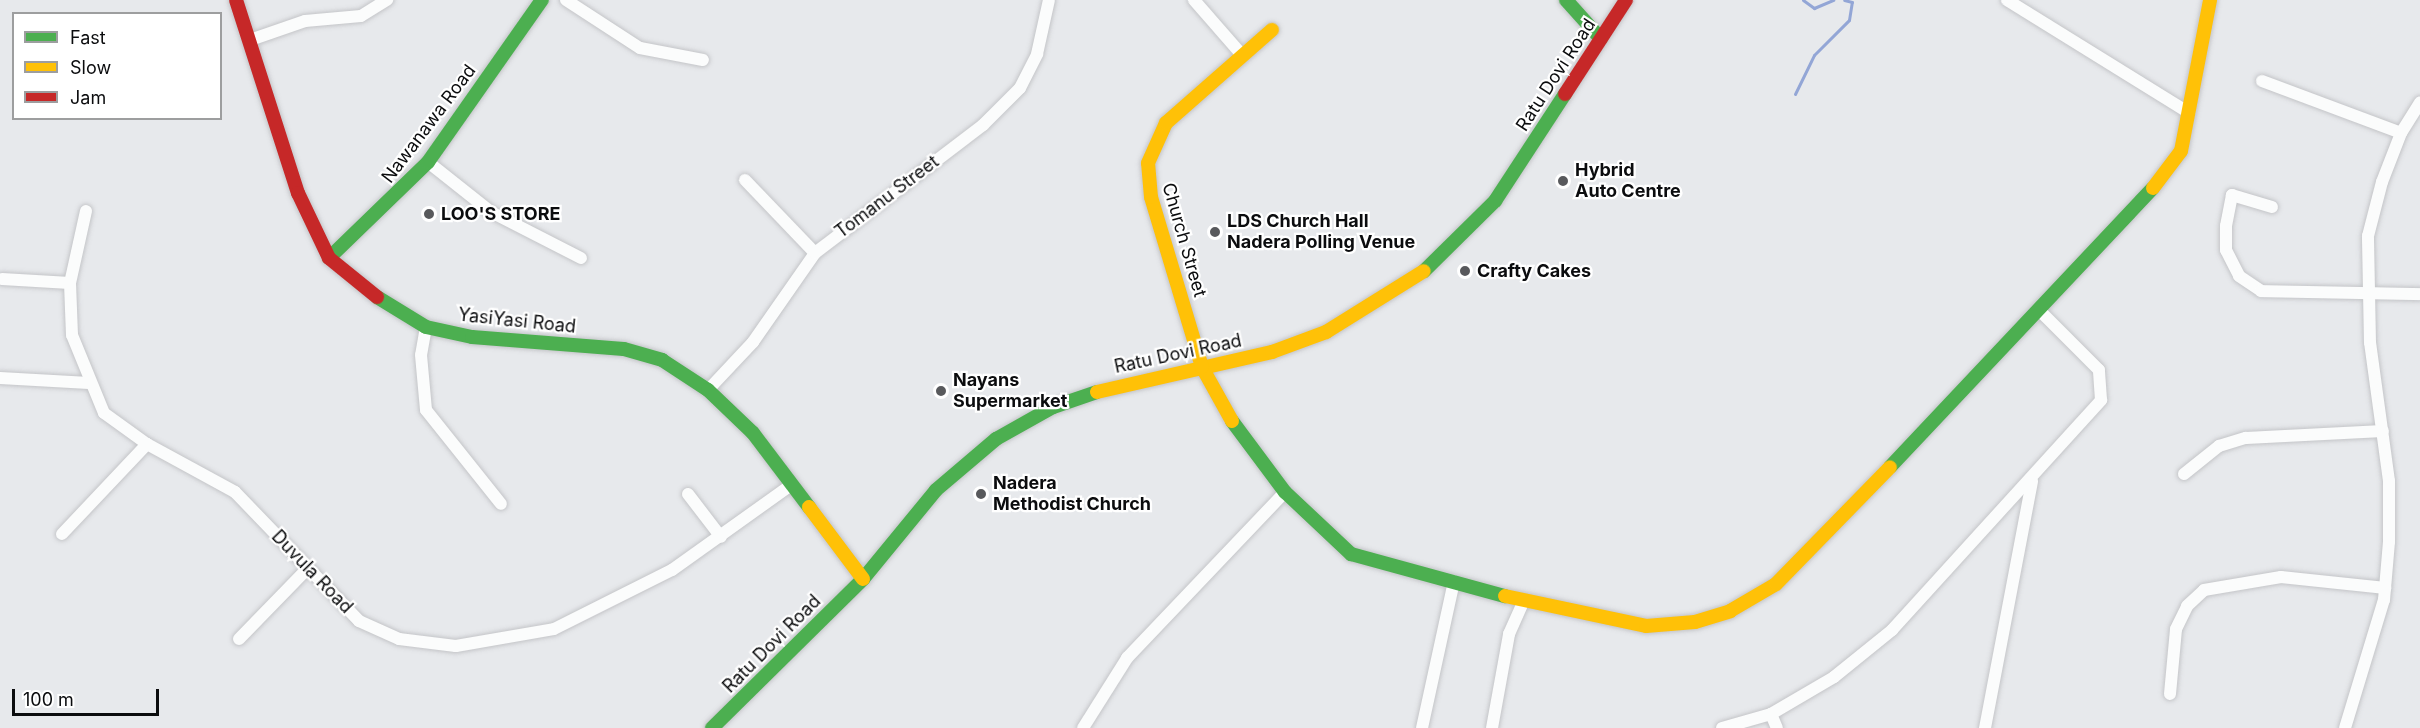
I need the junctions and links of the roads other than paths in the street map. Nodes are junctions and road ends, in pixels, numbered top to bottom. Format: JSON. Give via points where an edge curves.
{"nodes":[{"id":1,"x":236,"y":0,"type":"edge"},
{"id":2,"x":387,"y":0,"type":"edge"},
{"id":3,"x":543,"y":0,"type":"edge"},
{"id":4,"x":566,"y":0,"type":"edge"},
{"id":5,"x":1049,"y":0,"type":"edge"},
{"id":6,"x":1194,"y":0,"type":"edge"},
{"id":7,"x":1566,"y":0,"type":"edge"},
{"id":8,"x":1626,"y":0,"type":"edge"},
{"id":9,"x":2007,"y":0,"type":"edge"},
{"id":10,"x":2210,"y":0,"type":"edge"},
{"id":11,"x":1272,"y":30,"type":"dead end"},
{"id":12,"x":253,"y":39,"type":"junction"},
{"id":13,"x":1601,"y":39,"type":"junction"},
{"id":14,"x":1242,"y":55,"type":"junction"},
{"id":15,"x":703,"y":60,"type":"dead end"},
{"id":16,"x":2262,"y":81,"type":"dead end"},
{"id":17,"x":2420,"y":103,"type":"edge"},
{"id":18,"x":2189,"y":113,"type":"junction"},
{"id":19,"x":2401,"y":133,"type":"junction"},
{"id":20,"x":428,"y":162,"type":"junction"},
{"id":21,"x":745,"y":180,"type":"dead end"},
{"id":22,"x":2272,"y":207,"type":"dead end"},
{"id":23,"x":86,"y":211,"type":"dead end"},
{"id":24,"x":815,"y":254,"type":"junction"},
{"id":25,"x":329,"y":258,"type":"junction"},
{"id":26,"x":581,"y":258,"type":"dead end"},
{"id":27,"x":2,"y":279,"type":"dead end"},
{"id":28,"x":70,"y":283,"type":"junction"},
{"id":29,"x":2369,"y":291,"type":"junction"},
{"id":30,"x":2420,"y":294,"type":"edge"},
{"id":31,"x":2041,"y":312,"type":"junction"},
{"id":32,"x":426,"y":327,"type":"junction"},
{"id":33,"x":1202,"y":366,"type":"junction"},
{"id":34,"x":0,"y":378,"type":"edge"},
{"id":35,"x":89,"y":383,"type":"junction"},
{"id":36,"x":708,"y":390,"type":"junction"},
{"id":37,"x":2383,"y":431,"type":"junction"},
{"id":38,"x":147,"y":444,"type":"junction"},
{"id":39,"x":2184,"y":474,"type":"dead end"},
{"id":40,"x":2032,"y":480,"type":"junction"},
{"id":41,"x":791,"y":485,"type":"junction"},
{"id":42,"x":1285,"y":492,"type":"junction"},
{"id":43,"x":688,"y":494,"type":"dead end"},
{"id":44,"x":501,"y":504,"type":"dead end"},
{"id":45,"x":62,"y":534,"type":"dead end"},
{"id":46,"x":721,"y":537,"type":"junction"},
{"id":47,"x":307,"y":569,"type":"junction"},
{"id":48,"x":863,"y":579,"type":"junction"},
{"id":49,"x":1454,"y":581,"type":"junction"},
{"id":50,"x":2385,"y":588,"type":"junction"},
{"id":51,"x":1524,"y":601,"type":"junction"},
{"id":52,"x":239,"y":639,"type":"dead end"},
{"id":53,"x":2170,"y":694,"type":"dead end"},
{"id":54,"x":1771,"y":714,"type":"junction"},
{"id":55,"x":712,"y":728,"type":"edge"},
{"id":56,"x":1083,"y":728,"type":"edge"},
{"id":57,"x":1422,"y":728,"type":"edge"},
{"id":58,"x":1492,"y":728,"type":"edge"},
{"id":59,"x":1722,"y":728,"type":"edge"},
{"id":60,"x":1777,"y":728,"type":"edge"},
{"id":61,"x":1985,"y":728,"type":"edge"},
{"id":62,"x":2345,"y":728,"type":"edge"}],
"edges":[{"from":1,"to":12,"type":"street","name":"YasiYasi Road"},
{"from":2,"to":12,"type":"street","via":[[361,16],[305,21]]},
{"from":3,"to":20,"type":"street","name":"Nawanawa Road"},
{"from":4,"to":15,"type":"street","via":[[640,48]]},
{"from":5,"to":24,"type":"street","name":"Tomanu Street","via":[[1031,72],[1015,94],[983,125]]},
{"from":6,"to":14,"type":"street"},
{"from":7,"to":13,"type":"street"},
{"from":8,"to":13,"type":"street","name":"Ratu Dovi Road"},
{"from":9,"to":18,"type":"street"},
{"from":10,"to":18,"type":"street","name":"Church Street"},
{"from":11,"to":14,"type":"street","name":"Church Street"},
{"from":12,"to":25,"type":"street","name":"YasiYasi Road","via":[[298,193]]},
{"from":13,"to":33,"type":"street","name":"Ratu Dovi Road","via":[[1495,201],[1420,275],[1326,332],[1272,352]]},
{"from":14,"to":33,"type":"street","name":"Church Street","via":[[1166,123],[1148,163],[1150,197]]},
{"from":16,"to":19,"type":"street"},
{"from":17,"to":19,"type":"street"},
{"from":18,"to":31,"type":"street","name":"Church Street","via":[[2181,151],[2160,181]]},
{"from":19,"to":29,"type":"street","via":[[2368,236]]},
{"from":20,"to":25,"type":"street","name":"Nawanawa Road"},
{"from":20,"to":26,"type":"street","via":[[491,212]]},
{"from":21,"to":24,"type":"street"},
{"from":22,"to":29,"type":"street","via":[[2232,195],[2226,250],[2239,276],[2260,291]]},
{"from":23,"to":28,"type":"street","name":"Duvula Road"},
{"from":24,"to":36,"type":"street","name":"Tomanu Street","via":[[753,342]]},
{"from":25,"to":32,"type":"street","name":"YasiYasi Road","via":[[368,292]]},
{"from":27,"to":28,"type":"street"},
{"from":28,"to":35,"type":"street","name":"Duvula Road","via":[[72,335]]},
{"from":29,"to":30,"type":"street"},
{"from":29,"to":37,"type":"street"},
{"from":31,"to":40,"type":"street","via":[[2099,370],[2104,384],[2101,400]]},
{"from":31,"to":51,"type":"street","name":"Church Street","via":[[1776,584],[1730,611],[1695,622],[1646,626]]},
{"from":32,"to":36,"type":"street","name":"YasiYasi Road","via":[[472,337],[624,349],[662,360]]},
{"from":32,"to":44,"type":"street","via":[[421,355],[426,410]]},
{"from":33,"to":42,"type":"street","name":"Church Street","via":[[1248,448]]},
{"from":33,"to":48,"type":"street","name":"Ratu Dovi Road","via":[[1113,386],[1053,407],[996,439],[936,490]]},
{"from":34,"to":35,"type":"street"},
{"from":35,"to":38,"type":"street","name":"Duvula Road","via":[[104,413]]},
{"from":36,"to":41,"type":"street","name":"YasiYasi Road","via":[[753,433]]},
{"from":37,"to":39,"type":"street","via":[[2246,438],[2211,451]]},
{"from":37,"to":50,"type":"street","via":[[2388,481]]},
{"from":38,"to":45,"type":"street"},
{"from":38,"to":47,"type":"street","name":"Duvula Road","via":[[235,492]]},
{"from":40,"to":54,"type":"street","via":[[1892,630],[1834,677]]},
{"from":40,"to":61,"type":"street"},
{"from":41,"to":46,"type":"street","name":"Duvula Road"},
{"from":41,"to":48,"type":"street","name":"YasiYasi Road"},
{"from":42,"to":49,"type":"street","name":"Church Street","via":[[1352,554]]},
{"from":42,"to":56,"type":"street","via":[[1127,658]]},
{"from":43,"to":46,"type":"street"},
{"from":46,"to":47,"type":"street","name":"Duvula Road","via":[[672,570],[554,629],[456,646],[399,639],[359,621]]},
{"from":47,"to":52,"type":"street"},
{"from":48,"to":55,"type":"street","name":"Ratu Dovi Road"},
{"from":49,"to":51,"type":"street","name":"Church Street"},
{"from":49,"to":57,"type":"street"},
{"from":50,"to":53,"type":"street","via":[[2281,577],[2204,590],[2187,606],[2176,629]]},
{"from":50,"to":62,"type":"street"},
{"from":51,"to":58,"type":"street","via":[[1509,634]]},
{"from":54,"to":59,"type":"street"},
{"from":54,"to":60,"type":"street"}]}
